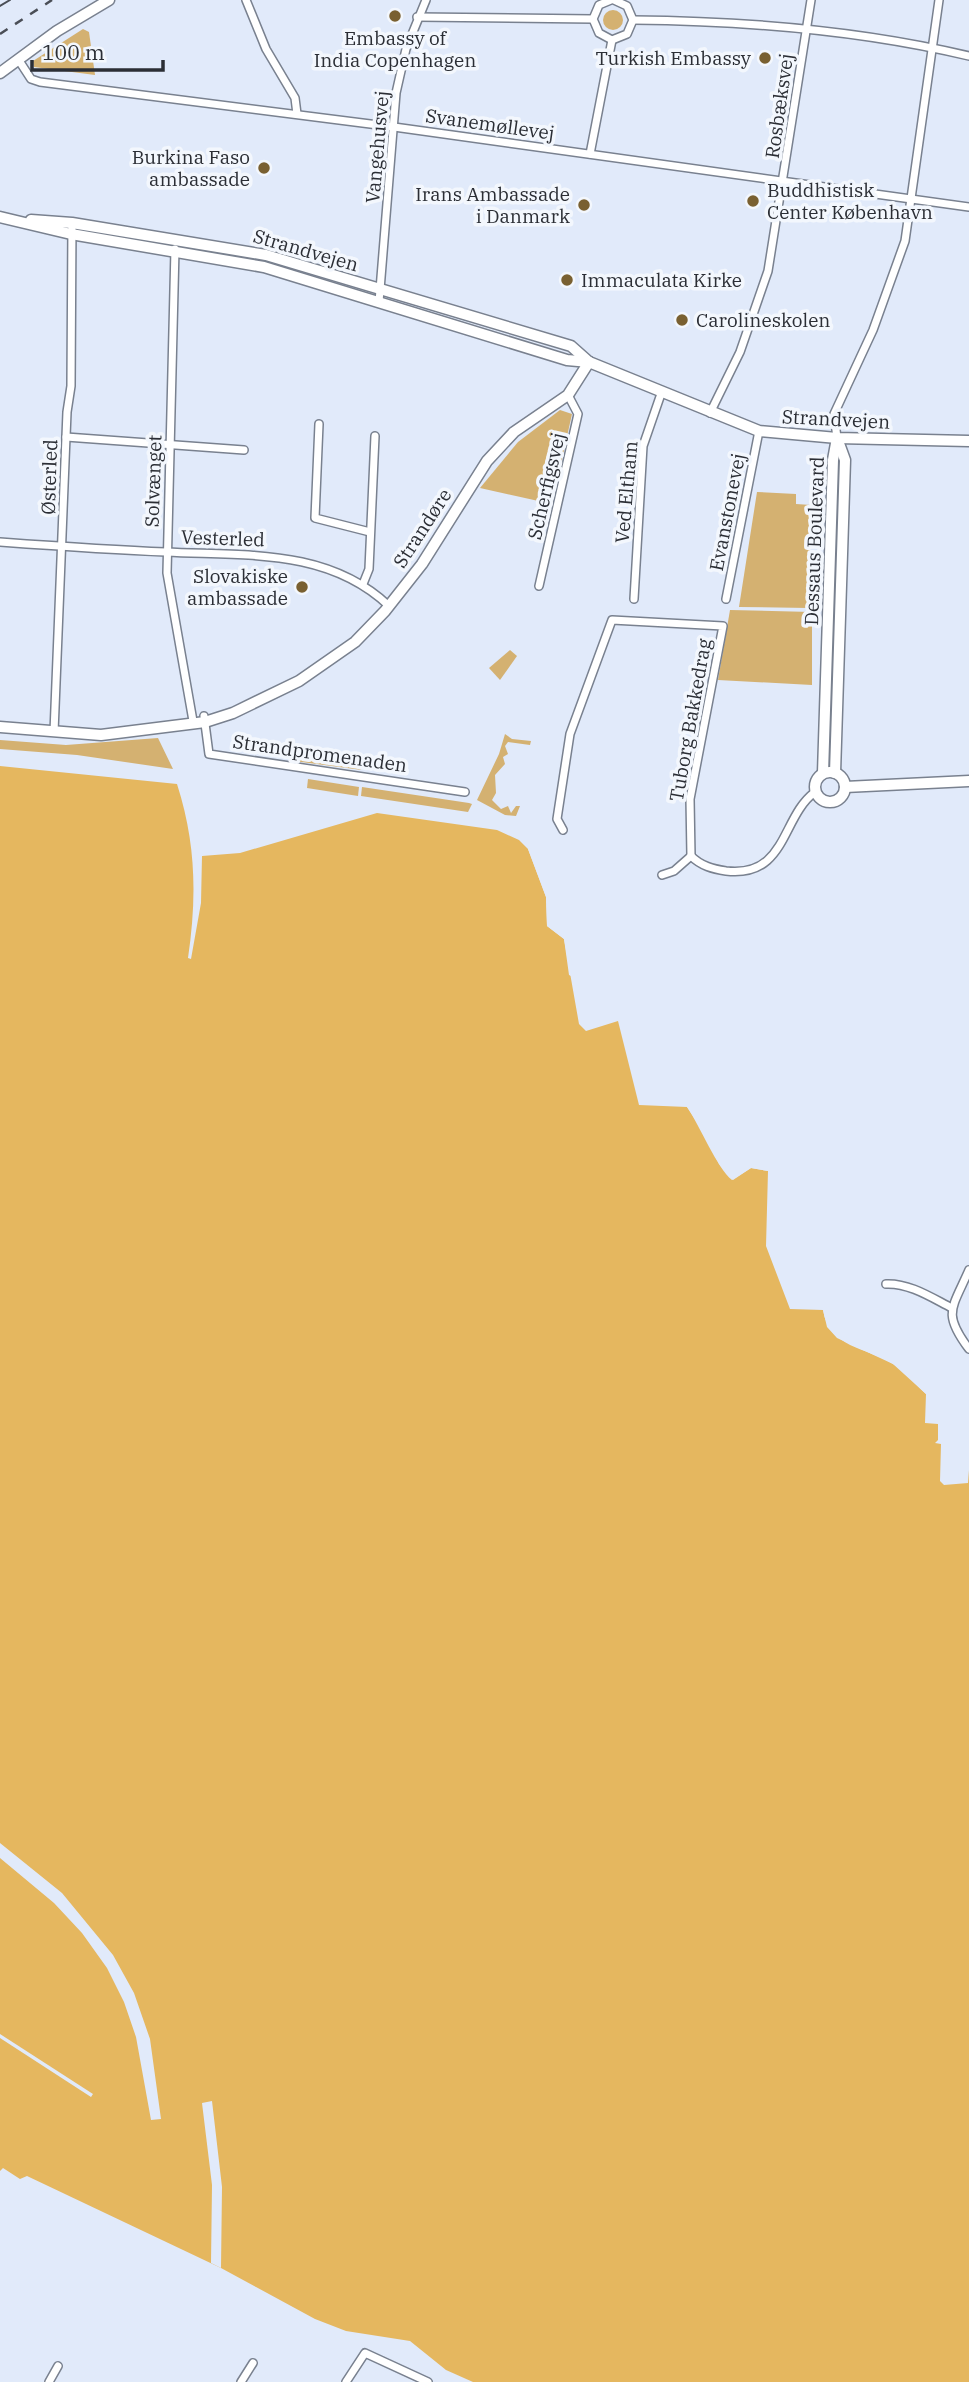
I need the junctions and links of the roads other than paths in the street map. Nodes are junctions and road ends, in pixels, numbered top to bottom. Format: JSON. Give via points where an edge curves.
{"nodes":[{"id":1,"x":109,"y":0,"type":"edge"},
{"id":2,"x":246,"y":0,"type":"edge"},
{"id":3,"x":426,"y":0,"type":"edge"},
{"id":4,"x":613,"y":0,"type":"edge"},
{"id":5,"x":811,"y":0,"type":"edge"},
{"id":6,"x":939,"y":0,"type":"edge"},
{"id":7,"x":417,"y":18,"type":"junction"},
{"id":8,"x":593,"y":19,"type":"junction"},
{"id":9,"x":633,"y":20,"type":"junction"},
{"id":10,"x":807,"y":30,"type":"junction"},
{"id":11,"x":612,"y":40,"type":"junction"},
{"id":12,"x":932,"y":47,"type":"junction"},
{"id":13,"x":969,"y":56,"type":"edge"},
{"id":14,"x":18,"y":58,"type":"junction"},
{"id":15,"x":0,"y":73,"type":"edge"},
{"id":16,"x":297,"y":114,"type":"junction"},
{"id":17,"x":394,"y":127,"type":"junction"},
{"id":18,"x":590,"y":154,"type":"junction"},
{"id":19,"x":784,"y":180,"type":"junction"},
{"id":20,"x":912,"y":197,"type":"junction"},
{"id":21,"x":969,"y":207,"type":"edge"},
{"id":22,"x":0,"y":217,"type":"edge"},
{"id":23,"x":72,"y":223,"type":"junction"},
{"id":24,"x":71,"y":234,"type":"junction"},
{"id":25,"x":175,"y":245,"type":"junction"},
{"id":26,"x":380,"y":290,"type":"junction"},
{"id":27,"x":379,"y":302,"type":"junction"},
{"id":28,"x":589,"y":362,"type":"junction"},
{"id":29,"x":662,"y":391,"type":"junction"},
{"id":30,"x":568,"y":395,"type":"junction"},
{"id":31,"x":710,"y":413,"type":"junction"},
{"id":32,"x":319,"y":424,"type":"dead end"},
{"id":33,"x":759,"y":431,"type":"junction"},
{"id":34,"x":66,"y":436,"type":"junction"},
{"id":35,"x":375,"y":436,"type":"dead end"},
{"id":36,"x":837,"y":438,"type":"junction"},
{"id":37,"x":969,"y":441,"type":"edge"},
{"id":38,"x":171,"y":444,"type":"junction"},
{"id":39,"x":244,"y":450,"type":"dead end"},
{"id":40,"x":370,"y":532,"type":"junction"},
{"id":41,"x":0,"y":542,"type":"edge"},
{"id":42,"x":63,"y":547,"type":"junction"},
{"id":43,"x":167,"y":552,"type":"junction"},
{"id":44,"x":363,"y":584,"type":"junction"},
{"id":45,"x":539,"y":586,"type":"dead end"},
{"id":46,"x":726,"y":598,"type":"dead end"},
{"id":47,"x":634,"y":599,"type":"dead end"},
{"id":48,"x":389,"y":606,"type":"junction"},
{"id":49,"x":204,"y":719,"type":"junction"},
{"id":50,"x":193,"y":722,"type":"junction"},
{"id":51,"x":0,"y":727,"type":"edge"},
{"id":52,"x":54,"y":732,"type":"junction"},
{"id":53,"x":823,"y":773,"type":"junction"},
{"id":54,"x":835,"y":773,"type":"junction"},
{"id":55,"x":969,"y":781,"type":"edge"},
{"id":56,"x":845,"y":787,"type":"junction"},
{"id":57,"x":465,"y":792,"type":"dead end"},
{"id":58,"x":815,"y":792,"type":"junction"},
{"id":59,"x":563,"y":830,"type":"dead end"},
{"id":60,"x":691,"y":856,"type":"junction"},
{"id":61,"x":662,"y":875,"type":"dead end"},
{"id":62,"x":969,"y":1270,"type":"edge"},
{"id":63,"x":886,"y":1284,"type":"dead end"},
{"id":64,"x":952,"y":1308,"type":"junction"},
{"id":65,"x":969,"y":1349,"type":"edge"},
{"id":66,"x":253,"y":2363,"type":"dead end"},
{"id":67,"x":58,"y":2366,"type":"dead end"},
{"id":68,"x":49,"y":2382,"type":"edge"},
{"id":69,"x":241,"y":2382,"type":"edge"},
{"id":70,"x":346,"y":2382,"type":"edge"},
{"id":71,"x":428,"y":2382,"type":"edge"}],
"edges":[{"from":1,"to":14,"type":"street"},
{"from":2,"to":16,"type":"street","via":[[266,49],[295,98]]},
{"from":3,"to":7,"type":"street","name":"Vangehusvej"},
{"from":4,"to":8,"type":"street","via":[[599,5]]},
{"from":4,"to":9,"type":"street","via":[[627,6]]},
{"from":5,"to":10,"type":"street","name":"Rosbæksvej"},
{"from":6,"to":12,"type":"street"},
{"from":7,"to":8,"type":"street"},
{"from":7,"to":17,"type":"street","name":"Vangehusvej","via":[[400,73]]},
{"from":8,"to":11,"type":"street","via":[[598,33]]},
{"from":9,"to":10,"type":"street"},
{"from":9,"to":11,"type":"street","via":[[626,34]]},
{"from":10,"to":12,"type":"street"},
{"from":10,"to":19,"type":"street","name":"Rosbæksvej"},
{"from":11,"to":18,"type":"street"},
{"from":12,"to":13,"type":"street"},
{"from":12,"to":20,"type":"street"},
{"from":14,"to":15,"type":"street"},
{"from":14,"to":16,"type":"street","name":"Svanemøllevej","via":[[31,79],[40,82]]},
{"from":16,"to":17,"type":"street","name":"Svanemøllevej"},
{"from":17,"to":18,"type":"street","name":"Svanemøllevej"},
{"from":17,"to":26,"type":"street","name":"Vangehusvej"},
{"from":18,"to":19,"type":"street","name":"Svanemøllevej"},
{"from":19,"to":20,"type":"street","name":"Svanemøllevej"},
{"from":19,"to":31,"type":"street","name":"Rosbæksvej","via":[[764,286],[740,352]]},
{"from":20,"to":21,"type":"street","name":"Svanemøllevej"},
{"from":20,"to":36,"type":"street","via":[[897,269],[834,414]]},
{"from":22,"to":23,"type":"street","name":"Strandvejen"},
{"from":22,"to":24,"type":"street","name":"Strandvejen"},
{"from":23,"to":24,"type":"street","name":"Østerled"},
{"from":23,"to":25,"type":"street","name":"Strandvejen"},
{"from":24,"to":25,"type":"street","name":"Strandvejen"},
{"from":24,"to":34,"type":"street","name":"Østerled","via":[[71,386]]},
{"from":25,"to":26,"type":"street","name":"Strandvejen","via":[[265,255]]},
{"from":25,"to":27,"type":"street","name":"Strandvejen"},
{"from":25,"to":38,"type":"street","name":"Solvænget"},
{"from":26,"to":27,"type":"street","name":"Vangehusvej"},
{"from":26,"to":28,"type":"street","name":"Strandvejen","via":[[571,346]]},
{"from":27,"to":28,"type":"street","name":"Strandvejen","via":[[567,360]]},
{"from":28,"to":29,"type":"street","name":"Strandvejen"},
{"from":28,"to":30,"type":"street","name":"Strandøre"},
{"from":29,"to":31,"type":"street","name":"Strandvejen"},
{"from":29,"to":47,"type":"street","name":"Ved Eltham","via":[[643,446]]},
{"from":30,"to":45,"type":"street","name":"Scherfigsvej","via":[[578,414]]},
{"from":30,"to":48,"type":"street","name":"Strandøre","via":[[514,432],[486,461],[422,564]]},
{"from":31,"to":33,"type":"street","name":"Strandvejen"},
{"from":32,"to":40,"type":"street","via":[[315,518]]},
{"from":33,"to":36,"type":"street","name":"Strandvejen"},
{"from":33,"to":46,"type":"street","name":"Evanstonevej"},
{"from":34,"to":38,"type":"street"},
{"from":34,"to":42,"type":"street","name":"Østerled"},
{"from":35,"to":40,"type":"street"},
{"from":36,"to":37,"type":"street","name":"Strandvejen"},
{"from":36,"to":53,"type":"street","name":"Dessaus Boulevard"},
{"from":36,"to":54,"type":"street","name":"Dessaus Boulevard","via":[[845,460]]},
{"from":38,"to":39,"type":"street"},
{"from":38,"to":43,"type":"street","name":"Solvænget"},
{"from":40,"to":44,"type":"street","via":[[369,569]]},
{"from":41,"to":42,"type":"street","name":"Vesterled"},
{"from":42,"to":43,"type":"street","name":"Vesterled"},
{"from":42,"to":52,"type":"street","name":"Østerled"},
{"from":43,"to":44,"type":"street","name":"Vesterled","via":[[292,559]]},
{"from":43,"to":50,"type":"street","name":"Solvænget"},
{"from":44,"to":48,"type":"street","name":"Vesterled"},
{"from":48,"to":49,"type":"street","name":"Strandøre","via":[[327,664],[268,696]]},
{"from":49,"to":50,"type":"street","name":"Strandøre"},
{"from":49,"to":57,"type":"street","name":"Strandpromenaden","via":[[209,754]]},
{"from":50,"to":52,"type":"street","via":[[132,733]]},
{"from":51,"to":52,"type":"street"},
{"from":53,"to":54,"type":"street"},
{"from":53,"to":58,"type":"street"},
{"from":54,"to":56,"type":"street"},
{"from":55,"to":56,"type":"street"},
{"from":56,"to":58,"type":"street","via":[[833,802]]},
{"from":58,"to":60,"type":"street","via":[[803,803],[779,849],[765,861],[733,872],[710,868]]},
{"from":59,"to":60,"type":"street","name":"Tuborg Bakkedrag","via":[[557,819],[570,734],[612,620],[723,626],[690,799]]},
{"from":60,"to":61,"type":"street"},
{"from":62,"to":64,"type":"street"},
{"from":63,"to":64,"type":"street","via":[[921,1292]]},
{"from":64,"to":65,"type":"street","via":[[953,1327]]},
{"from":66,"to":69,"type":"street"},
{"from":67,"to":68,"type":"street"},
{"from":70,"to":71,"type":"street","via":[[365,2353]]}]}
